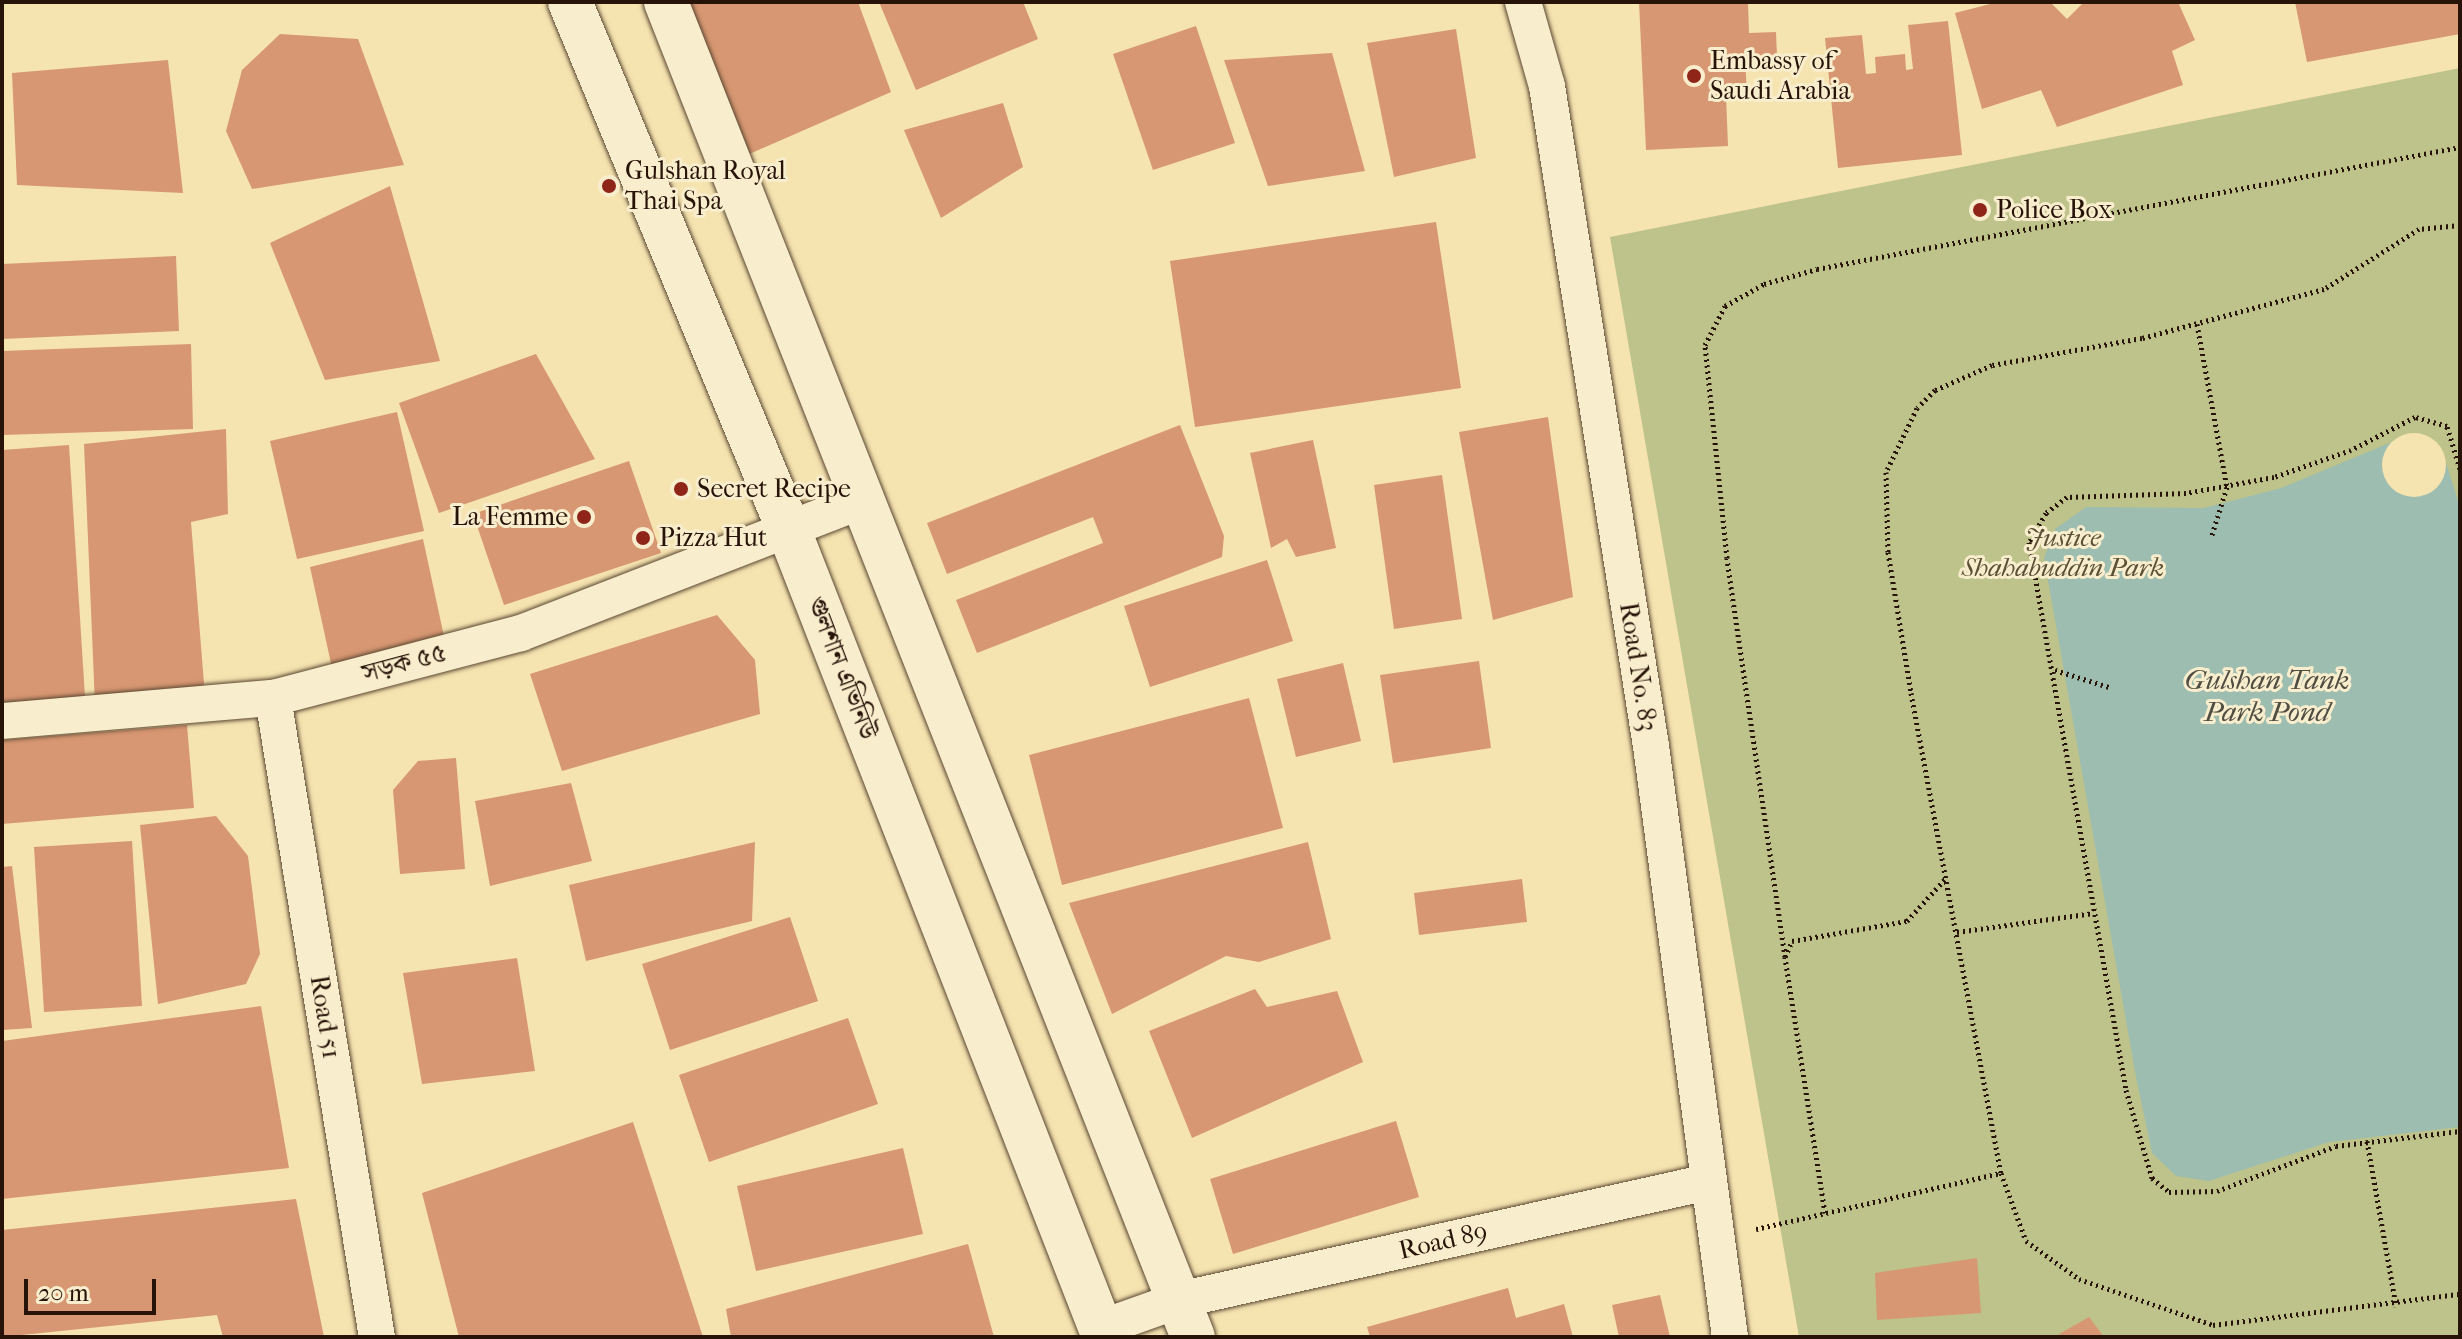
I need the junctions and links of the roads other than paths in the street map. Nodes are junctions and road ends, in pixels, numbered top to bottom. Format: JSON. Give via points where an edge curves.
{"nodes":[{"id":1,"x":570,"y":2,"type":"edge"},
{"id":2,"x":666,"y":2,"type":"edge"},
{"id":3,"x":1523,"y":2,"type":"edge"},
{"id":4,"x":861,"y":501,"type":"junction"},
{"id":5,"x":788,"y":528,"type":"junction"},
{"id":6,"x":273,"y":698,"type":"junction"},
{"id":7,"x":2,"y":721,"type":"edge"},
{"id":8,"x":1708,"y":1182,"type":"junction"},
{"id":9,"x":1186,"y":1319,"type":"edge"},
{"id":10,"x":1103,"y":1333,"type":"edge"},
{"id":11,"x":377,"y":1337,"type":"edge"},
{"id":12,"x":1730,"y":1337,"type":"edge"}],
"edges":[{"from":1,"to":5,"type":"street","name":"গুলশান এভিনিউ"},
{"from":2,"to":4,"type":"street"},
{"from":3,"to":8,"type":"street","name":"Road No. 83","via":[[1547,86],[1570,226],[1651,746]]},
{"from":4,"to":5,"type":"street","name":"সড়ক ৫৫"},
{"from":4,"to":9,"type":"street"},
{"from":5,"to":6,"type":"street","name":"সড়ক ৫৫","via":[[521,633]]},
{"from":5,"to":10,"type":"street","name":"গুলশান এভিনিউ"},
{"from":6,"to":7,"type":"street","name":"সড়ক ৫৫"},
{"from":6,"to":11,"type":"street","name":"Road 51"},
{"from":8,"to":9,"type":"street","name":"Road 89"},
{"from":8,"to":12,"type":"street","name":"Road No. 83"},
{"from":9,"to":10,"type":"street","name":"Road 89"}]}
